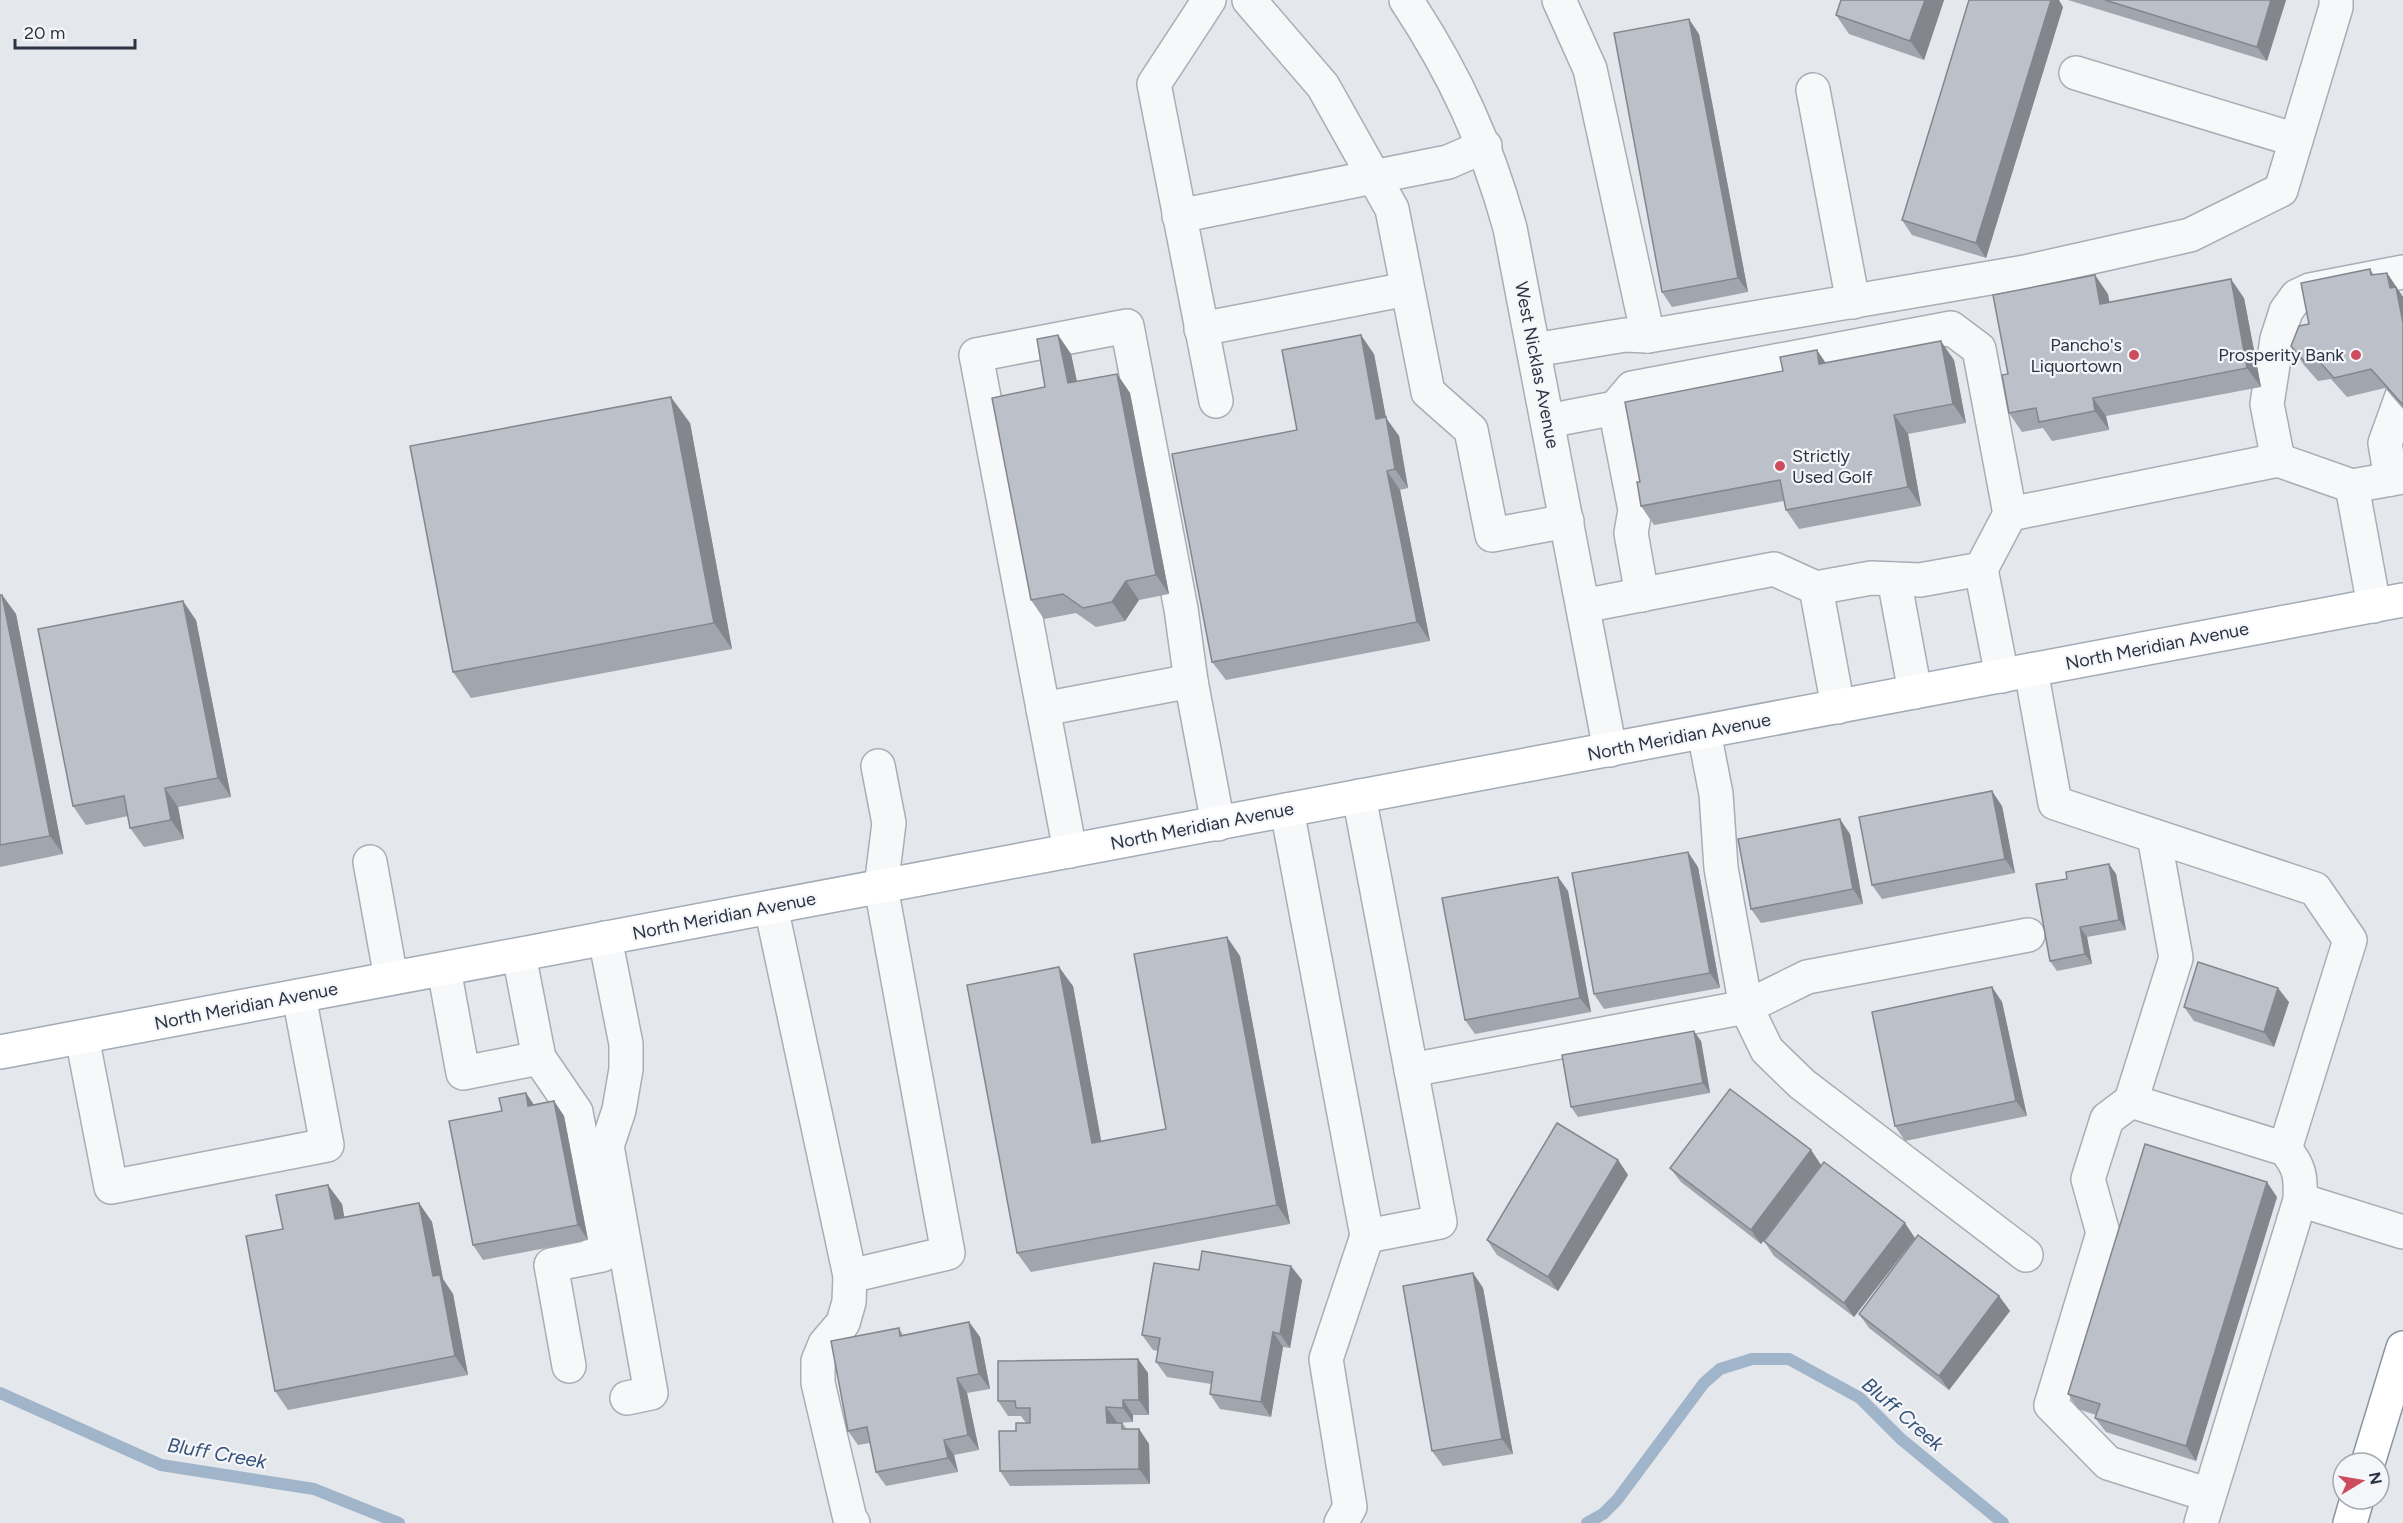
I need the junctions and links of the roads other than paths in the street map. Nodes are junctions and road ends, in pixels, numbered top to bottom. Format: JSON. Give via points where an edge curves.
{"nodes":[{"id":1,"x":1209,"y":0,"type":"edge"},
{"id":2,"x":1249,"y":0,"type":"edge"},
{"id":3,"x":1406,"y":0,"type":"edge"},
{"id":4,"x":1559,"y":0,"type":"edge"},
{"id":5,"x":2336,"y":0,"type":"edge"},
{"id":6,"x":2076,"y":73,"type":"dead end"},
{"id":7,"x":1813,"y":90,"type":"dead end"},
{"id":8,"x":2296,"y":140,"type":"junction"},
{"id":9,"x":1485,"y":146,"type":"junction"},
{"id":10,"x":1376,"y":177,"type":"junction"},
{"id":11,"x":1179,"y":216,"type":"junction"},
{"id":12,"x":2403,"y":272,"type":"edge"},
{"id":13,"x":1407,"y":289,"type":"junction"},
{"id":14,"x":1853,"y":302,"type":"junction"},
{"id":15,"x":1201,"y":329,"type":"junction"},
{"id":16,"x":1637,"y":336,"type":"junction"},
{"id":17,"x":1534,"y":350,"type":"junction"},
{"id":18,"x":2403,"y":393,"type":"edge"},
{"id":19,"x":1216,"y":401,"type":"dead end"},
{"id":20,"x":1615,"y":408,"type":"junction"},
{"id":21,"x":1548,"y":421,"type":"junction"},
{"id":22,"x":2278,"y":460,"type":"junction"},
{"id":23,"x":2397,"y":478,"type":"edge"},
{"id":24,"x":2352,"y":486,"type":"junction"},
{"id":25,"x":2010,"y":514,"type":"junction"},
{"id":26,"x":1567,"y":521,"type":"junction"},
{"id":27,"x":1981,"y":568,"type":"junction"},
{"id":28,"x":1894,"y":579,"type":"junction"},
{"id":29,"x":1816,"y":588,"type":"junction"},
{"id":30,"x":1642,"y":595,"type":"junction"},
{"id":31,"x":2389,"y":603,"type":"edge"},
{"id":32,"x":1583,"y":606,"type":"junction"},
{"id":33,"x":2016,"y":673,"type":"junction"},
{"id":34,"x":1191,"y":681,"type":"junction"},
{"id":35,"x":1915,"y":692,"type":"junction"},
{"id":36,"x":1838,"y":707,"type":"junction"},
{"id":37,"x":1043,"y":709,"type":"junction"},
{"id":38,"x":1704,"y":732,"type":"junction"},
{"id":39,"x":1610,"y":750,"type":"junction"},
{"id":40,"x":878,"y":766,"type":"dead end"},
{"id":41,"x":1359,"y":796,"type":"junction"},
{"id":42,"x":1287,"y":810,"type":"junction"},
{"id":43,"x":1218,"y":824,"type":"junction"},
{"id":44,"x":2154,"y":836,"type":"junction"},
{"id":45,"x":1070,"y":851,"type":"junction"},
{"id":46,"x":370,"y":862,"type":"dead end"},
{"id":47,"x":881,"y":887,"type":"junction"},
{"id":48,"x":771,"y":907,"type":"junction"},
{"id":49,"x":2028,"y":935,"type":"dead end"},
{"id":50,"x":605,"y":938,"type":"junction"},
{"id":51,"x":519,"y":955,"type":"junction"},
{"id":52,"x":444,"y":969,"type":"junction"},
{"id":53,"x":391,"y":978,"type":"junction"},
{"id":54,"x":298,"y":996,"type":"junction"},
{"id":55,"x":1746,"y":1006,"type":"junction"},
{"id":56,"x":82,"y":1037,"type":"junction"},
{"id":57,"x":0,"y":1052,"type":"edge"},
{"id":58,"x":539,"y":1058,"type":"junction"},
{"id":59,"x":1411,"y":1071,"type":"junction"},
{"id":60,"x":2131,"y":1101,"type":"junction"},
{"id":61,"x":2286,"y":1149,"type":"junction"},
{"id":62,"x":2300,"y":1200,"type":"junction"},
{"id":63,"x":2403,"y":1232,"type":"edge"},
{"id":64,"x":1368,"y":1236,"type":"junction"},
{"id":65,"x":2026,"y":1255,"type":"dead end"},
{"id":66,"x":850,"y":1276,"type":"junction"},
{"id":67,"x":2403,"y":1348,"type":"edge"},
{"id":68,"x":569,"y":1366,"type":"dead end"},
{"id":69,"x":627,"y":1398,"type":"dead end"},
{"id":70,"x":2372,"y":1451,"type":"edge"},
{"id":71,"x":2205,"y":1509,"type":"edge"},
{"id":72,"x":853,"y":1523,"type":"edge"},
{"id":73,"x":1341,"y":1523,"type":"edge"}],
"edges":[{"from":1,"to":11,"type":"street","via":[[1154,84]]},
{"from":2,"to":10,"type":"street","via":[[1323,86]]},
{"from":3,"to":9,"type":"street","name":"West Nicklas Avenue","via":[[1444,61]]},
{"from":4,"to":16,"type":"street","via":[[1590,69]]},
{"from":5,"to":8,"type":"street"},
{"from":6,"to":8,"type":"street"},
{"from":7,"to":14,"type":"street"},
{"from":8,"to":14,"type":"street","via":[[2281,190],[2190,235],[2025,272]]},
{"from":9,"to":10,"type":"street","via":[[1448,162]]},
{"from":9,"to":17,"type":"street","name":"West Nicklas Avenue","via":[[1510,228]]},
{"from":10,"to":11,"type":"street"},
{"from":10,"to":13,"type":"street","via":[[1392,209]]},
{"from":11,"to":15,"type":"street"},
{"from":12,"to":22,"type":"street","via":[[2310,290],[2297,296],[2286,311],[2277,339],[2267,404]]},
{"from":13,"to":15,"type":"street"},
{"from":13,"to":26,"type":"street","via":[[1428,392],[1472,430],[1492,535]]},
{"from":14,"to":16,"type":"street"},
{"from":15,"to":19,"type":"street"},
{"from":16,"to":17,"type":"street"},
{"from":17,"to":21,"type":"street","name":"West Nicklas Avenue"},
{"from":18,"to":23,"type":"street","via":[[2385,443]]},
{"from":20,"to":21,"type":"street"},
{"from":20,"to":25,"type":"street","via":[[1632,388],[1951,328],[1979,349]]},
{"from":20,"to":30,"type":"street","via":[[1635,510],[1631,533]]},
{"from":21,"to":26,"type":"street","name":"West Nicklas Avenue"},
{"from":22,"to":24,"type":"street"},
{"from":22,"to":25,"type":"street"},
{"from":23,"to":24,"type":"street"},
{"from":24,"to":31,"type":"street"},
{"from":25,"to":27,"type":"street"},
{"from":26,"to":32,"type":"street","name":"West Nicklas Avenue"},
{"from":27,"to":28,"type":"street","via":[[1920,580]]},
{"from":27,"to":33,"type":"street"},
{"from":28,"to":29,"type":"street","via":[[1871,578]]},
{"from":28,"to":35,"type":"street"},
{"from":29,"to":30,"type":"street","via":[[1774,569]]},
{"from":29,"to":36,"type":"street"},
{"from":30,"to":32,"type":"street"},
{"from":31,"to":33,"type":"main road","name":"North Meridian Avenue"},
{"from":32,"to":39,"type":"street","name":"West Nicklas Avenue"},
{"from":33,"to":35,"type":"main road","name":"North Meridian Avenue"},
{"from":33,"to":44,"type":"street","via":[[2055,803]]},
{"from":34,"to":37,"type":"street"},
{"from":34,"to":37,"type":"street","via":[[1127,326],[976,355]]},
{"from":34,"to":43,"type":"street"},
{"from":35,"to":36,"type":"main road","name":"North Meridian Avenue"},
{"from":36,"to":38,"type":"main road","name":"North Meridian Avenue"},
{"from":37,"to":45,"type":"street"},
{"from":38,"to":39,"type":"main road","name":"North Meridian Avenue"},
{"from":38,"to":55,"type":"street","via":[[1716,794],[1721,868]]},
{"from":39,"to":41,"type":"main road","name":"North Meridian Avenue"},
{"from":40,"to":47,"type":"street","via":[[889,824]]},
{"from":41,"to":42,"type":"main road","name":"North Meridian Avenue"},
{"from":41,"to":59,"type":"street"},
{"from":42,"to":43,"type":"main road","name":"North Meridian Avenue"},
{"from":42,"to":64,"type":"street"},
{"from":43,"to":45,"type":"main road","name":"North Meridian Avenue"},
{"from":44,"to":60,"type":"street","via":[[2176,958]]},
{"from":44,"to":61,"type":"street","via":[[2315,889],[2350,939]]},
{"from":45,"to":47,"type":"main road","name":"North Meridian Avenue"},
{"from":46,"to":53,"type":"street"},
{"from":47,"to":48,"type":"main road","name":"North Meridian Avenue"},
{"from":47,"to":66,"type":"street","via":[[948,1253]]},
{"from":48,"to":50,"type":"main road","name":"North Meridian Avenue"},
{"from":48,"to":66,"type":"street"},
{"from":49,"to":55,"type":"street","via":[[1807,977]]},
{"from":50,"to":51,"type":"main road","name":"North Meridian Avenue"},
{"from":50,"to":69,"type":"street","via":[[626,1044],[619,1110],[607,1146],[651,1393]]},
{"from":51,"to":52,"type":"main road","name":"North Meridian Avenue"},
{"from":51,"to":58,"type":"street"},
{"from":52,"to":53,"type":"main road","name":"North Meridian Avenue"},
{"from":52,"to":58,"type":"street","via":[[463,1073]]},
{"from":53,"to":54,"type":"main road","name":"North Meridian Avenue"},
{"from":54,"to":56,"type":"main road","name":"North Meridian Avenue"},
{"from":54,"to":56,"type":"street","via":[[327,1145],[122,1184],[111,1186]]},
{"from":55,"to":59,"type":"street"},
{"from":55,"to":65,"type":"street","via":[[1767,1050],[1802,1084]]},
{"from":56,"to":57,"type":"main road","name":"North Meridian Avenue"},
{"from":58,"to":68,"type":"street","via":[[576,1112],[602,1255],[550,1265]]},
{"from":59,"to":64,"type":"street","via":[[1440,1222]]},
{"from":60,"to":61,"type":"street"},
{"from":60,"to":71,"type":"street","via":[[2107,1119],[2088,1179],[2103,1233],[2051,1405],[2108,1463]]},
{"from":61,"to":62,"type":"street","via":[[2296,1162],[2301,1179]]},
{"from":62,"to":63,"type":"street"},
{"from":62,"to":71,"type":"street"},
{"from":64,"to":73,"type":"street","via":[[1326,1359],[1350,1507]]},
{"from":66,"to":72,"type":"street","via":[[843,1323],[825,1344],[818,1361],[818,1383]]},
{"from":67,"to":70,"type":"main road"}]}
